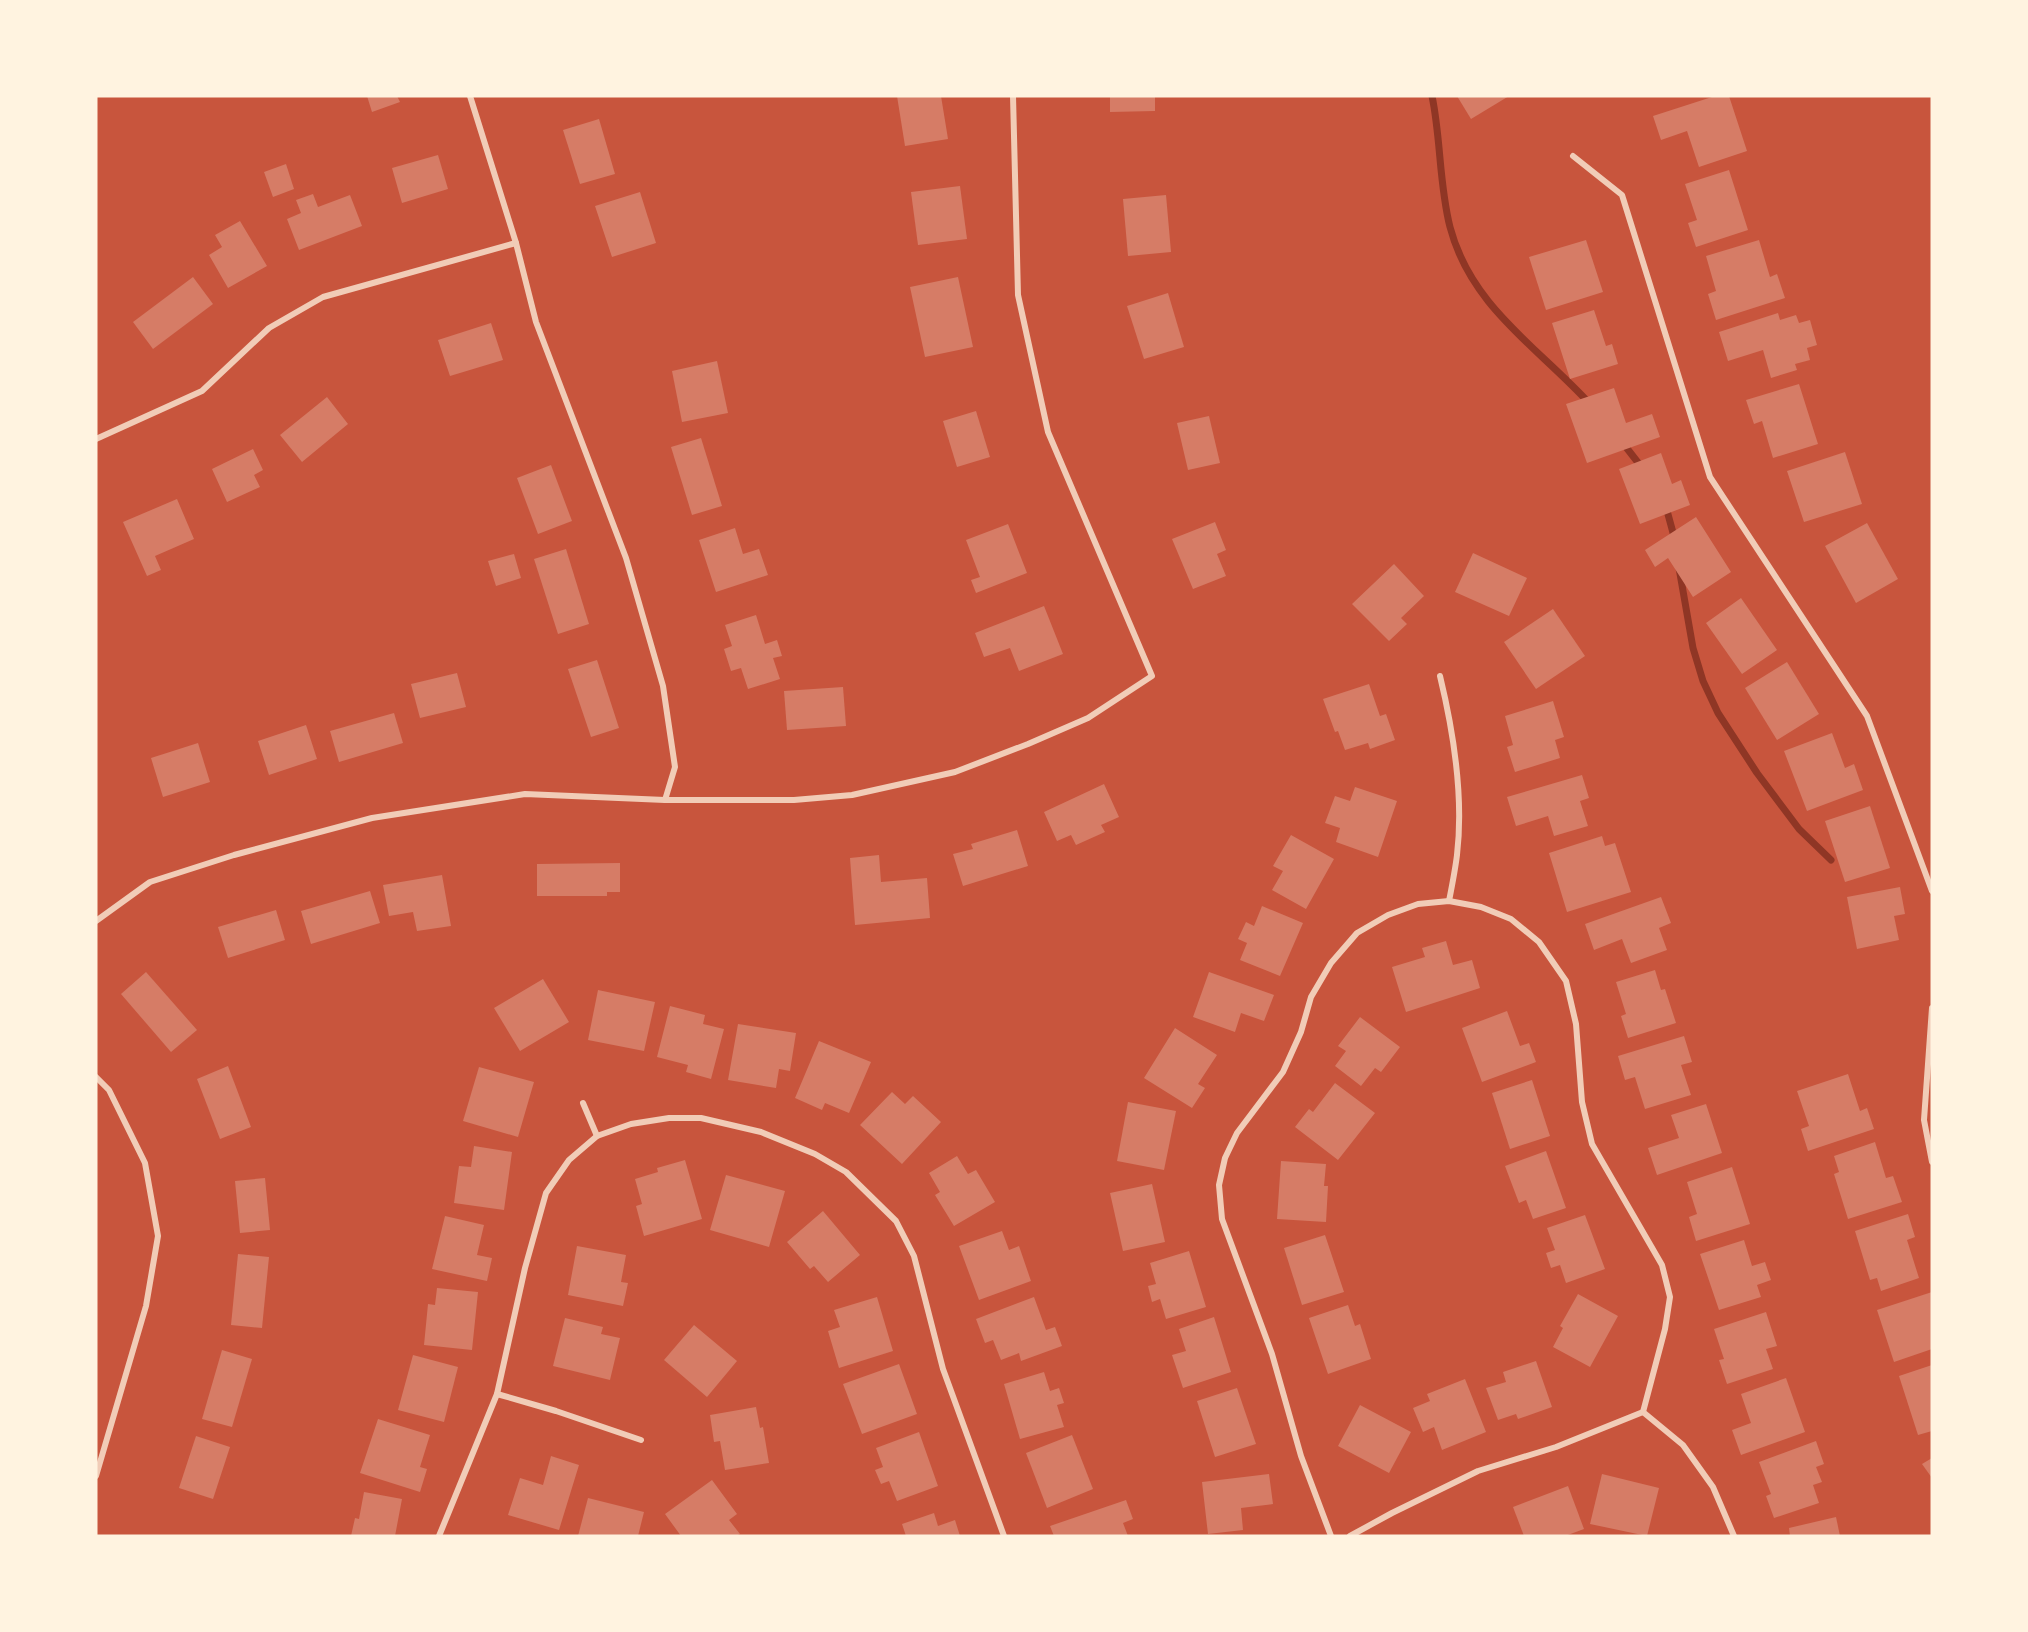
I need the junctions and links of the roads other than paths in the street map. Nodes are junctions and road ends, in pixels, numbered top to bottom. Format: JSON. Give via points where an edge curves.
{"nodes":[{"id":1,"x":470,"y":96,"type":"edge"},
{"id":2,"x":1013,"y":96,"type":"edge"},
{"id":3,"x":1573,"y":156,"type":"dead end"},
{"id":4,"x":516,"y":243,"type":"junction"},
{"id":5,"x":96,"y":439,"type":"edge"},
{"id":6,"x":1440,"y":676,"type":"dead end"},
{"id":7,"x":665,"y":800,"type":"junction"},
{"id":8,"x":1932,"y":891,"type":"edge"},
{"id":9,"x":1449,"y":901,"type":"junction"},
{"id":10,"x":96,"y":921,"type":"edge"},
{"id":11,"x":1932,"y":1008,"type":"edge"},
{"id":12,"x":96,"y":1077,"type":"edge"},
{"id":13,"x":582,"y":1103,"type":"dead end"},
{"id":14,"x":597,"y":1136,"type":"junction"},
{"id":15,"x":1932,"y":1162,"type":"edge"},
{"id":16,"x":497,"y":1394,"type":"junction"},
{"id":17,"x":1642,"y":1412,"type":"junction"},
{"id":18,"x":641,"y":1440,"type":"dead end"},
{"id":19,"x":96,"y":1476,"type":"edge"},
{"id":20,"x":439,"y":1536,"type":"edge"},
{"id":21,"x":1004,"y":1536,"type":"edge"},
{"id":22,"x":1331,"y":1536,"type":"edge"},
{"id":23,"x":1350,"y":1536,"type":"edge"},
{"id":24,"x":1734,"y":1536,"type":"edge"}],
"edges":[{"from":1,"to":4,"type":"street"},
{"from":2,"to":7,"type":"street","via":[[1018,295],[1048,432],[1152,676],[1088,718],[955,772],[852,795],[794,800]]},
{"from":3,"to":8,"type":"street","via":[[1622,195],[1710,477],[1867,716]]},
{"from":4,"to":5,"type":"street","via":[[323,297],[269,328],[202,392]]},
{"from":4,"to":7,"type":"street","via":[[536,322],[626,558],[663,686],[675,767]]},
{"from":6,"to":9,"type":"street","via":[[1451,720],[1459,813]]},
{"from":7,"to":10,"type":"street","via":[[525,794],[372,818],[150,882]]},
{"from":9,"to":17,"type":"street","via":[[1481,907],[1511,919],[1539,942],[1566,981],[1576,1024],[1582,1102],[1592,1144],[1662,1265],[1670,1297]]},
{"from":9,"to":22,"type":"street","via":[[1418,904],[1388,915],[1357,933],[1331,963],[1311,998],[1283,1072],[1237,1133],[1225,1158],[1219,1185],[1222,1220],[1272,1354],[1301,1456]]},
{"from":11,"to":15,"type":"street","via":[[1924,1120]]},
{"from":12,"to":19,"type":"street","via":[[109,1090],[145,1163],[158,1236],[146,1306]]},
{"from":13,"to":14,"type":"street"},
{"from":14,"to":16,"type":"street","via":[[569,1160],[546,1193]]},
{"from":14,"to":21,"type":"street","via":[[631,1124],[701,1118],[761,1132],[815,1154],[846,1172],[869,1192],[896,1221],[914,1256],[942,1369]]},
{"from":16,"to":18,"type":"street"},
{"from":16,"to":20,"type":"street"},
{"from":17,"to":23,"type":"street","via":[[1478,1471]]},
{"from":17,"to":24,"type":"street","via":[[1683,1445],[1713,1487]]}]}
